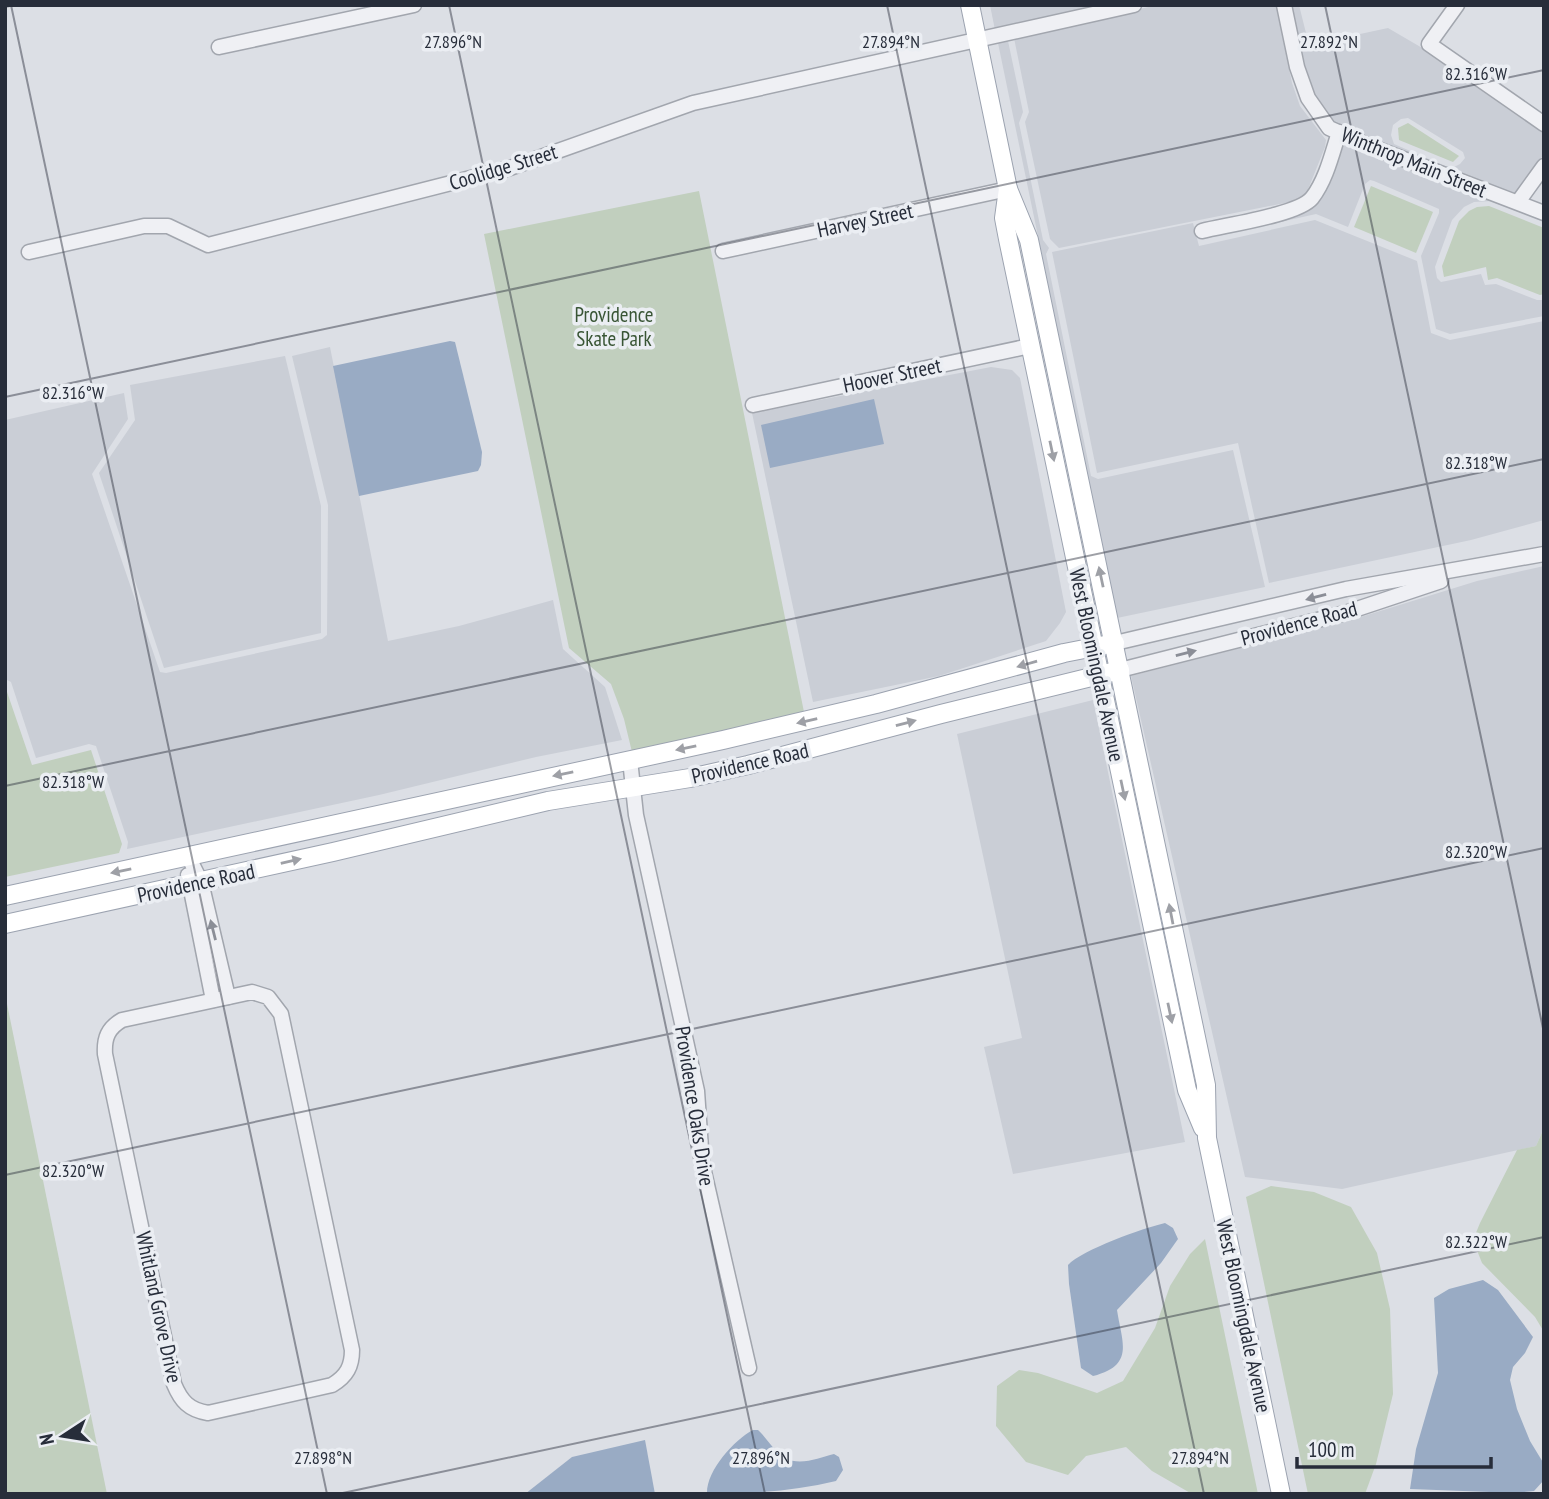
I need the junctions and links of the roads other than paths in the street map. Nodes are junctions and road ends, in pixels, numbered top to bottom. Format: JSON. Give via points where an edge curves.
{"nodes":[{"id":1,"x":414,"y":5,"type":"edge"},
{"id":2,"x":970,"y":5,"type":"edge"},
{"id":3,"x":1134,"y":5,"type":"edge"},
{"id":4,"x":1284,"y":5,"type":"edge"},
{"id":5,"x":1457,"y":5,"type":"edge"},
{"id":6,"x":977,"y":41,"type":"junction"},
{"id":7,"x":219,"y":47,"type":"dead end"},
{"id":8,"x":1544,"y":124,"type":"edge"},
{"id":9,"x":1339,"y":132,"type":"junction"},
{"id":10,"x":1544,"y":166,"type":"edge"},
{"id":11,"x":1008,"y":188,"type":"junction"},
{"id":12,"x":1518,"y":202,"type":"junction"},
{"id":13,"x":1544,"y":213,"type":"edge"},
{"id":14,"x":1202,"y":231,"type":"dead end"},
{"id":15,"x":1008,"y":240,"type":"junction"},
{"id":16,"x":723,"y":251,"type":"dead end"},
{"id":17,"x":29,"y":252,"type":"dead end"},
{"id":18,"x":1049,"y":332,"type":"junction"},
{"id":19,"x":1030,"y":346,"type":"junction"},
{"id":20,"x":753,"y":405,"type":"dead end"},
{"id":21,"x":1544,"y":554,"type":"edge"},
{"id":22,"x":1486,"y":566,"type":"junction"},
{"id":23,"x":1115,"y":643,"type":"junction"},
{"id":24,"x":1093,"y":647,"type":"junction"},
{"id":25,"x":1120,"y":670,"type":"junction"},
{"id":26,"x":1099,"y":676,"type":"junction"},
{"id":27,"x":630,"y":760,"type":"junction"},
{"id":28,"x":634,"y":787,"type":"junction"},
{"id":29,"x":188,"y":856,"type":"junction"},
{"id":30,"x":195,"y":883,"type":"junction"},
{"id":31,"x":5,"y":896,"type":"edge"},
{"id":32,"x":5,"y":924,"type":"edge"},
{"id":33,"x":228,"y":997,"type":"junction"},
{"id":34,"x":213,"y":1000,"type":"junction"},
{"id":35,"x":1207,"y":1138,"type":"junction"},
{"id":36,"x":749,"y":1368,"type":"dead end"},
{"id":37,"x":1281,"y":1494,"type":"edge"}],
"edges":[{"from":1,"to":7,"type":"street"},
{"from":2,"to":6,"type":"main road","name":"West Bloomingdale Avenue"},
{"from":3,"to":6,"type":"street","name":"Coolidge Street"},
{"from":4,"to":9,"type":"street","name":"Winthrop Main Street","via":[[1308,98],[1329,128]]},
{"from":5,"to":8,"type":"street","via":[[1429,44]]},
{"from":6,"to":11,"type":"main road","name":"West Bloomingdale Avenue"},
{"from":6,"to":17,"type":"street","name":"Coolidge Street","via":[[693,103],[510,168],[208,245],[169,226],[144,226]]},
{"from":9,"to":12,"type":"street","name":"Winthrop Main Street"},
{"from":9,"to":14,"type":"street","via":[[1310,201],[1290,211]]},
{"from":10,"to":12,"type":"street"},
{"from":11,"to":15,"type":"main road","name":"West Bloomingdale Avenue","via":[[1004,218]]},
{"from":11,"to":16,"type":"street","name":"Harvey Street"},
{"from":11,"to":18,"type":"main road","name":"West Bloomingdale Avenue","via":[[1029,240]]},
{"from":12,"to":13,"type":"street","name":"Winthrop Main Street"},
{"from":15,"to":18,"type":"main road","via":[[1021,256],[1036,323]]},
{"from":15,"to":19,"type":"main road","name":"West Bloomingdale Avenue"},
{"from":23,"to":18,"type":"main road","name":"West Bloomingdale Avenue","one_way":true},
{"from":19,"to":20,"type":"street","name":"Hoover Street"},
{"from":19,"to":24,"type":"main road","name":"West Bloomingdale Avenue","one_way":true},
{"from":21,"to":22,"type":"street","name":"Providence Road"},
{"from":22,"to":23,"type":"street","name":"Providence Road","one_way":true,"via":[[1346,589]]},
{"from":25,"to":22,"type":"street","name":"Providence Road","one_way":true,"via":[[1345,613]]},
{"from":23,"to":24,"type":"main road","name":"Providence Road"},
{"from":23,"to":25,"type":"main road","name":"West Bloomingdale Avenue"},
{"from":24,"to":26,"type":"main road","name":"West Bloomingdale Avenue"},
{"from":24,"to":27,"type":"main road","name":"Providence Road","one_way":true,"via":[[876,704]]},
{"from":25,"to":26,"type":"main road","name":"Providence Road"},
{"from":35,"to":25,"type":"main road","name":"West Bloomingdale Avenue","one_way":true,"via":[[1206,1085]]},
{"from":28,"to":26,"type":"main road","name":"Providence Road","one_way":true,"via":[[748,765]]},
{"from":26,"to":35,"type":"main road","name":"West Bloomingdale Avenue","one_way":true,"via":[[1187,1090]]},
{"from":27,"to":28,"type":"street","name":"Providence Oaks Drive"},
{"from":27,"to":29,"type":"main road","name":"Providence Road","one_way":true},
{"from":30,"to":28,"type":"main road","name":"Providence Road","one_way":true,"via":[[548,801]]},
{"from":28,"to":36,"type":"street","name":"Providence Oaks Drive","via":[[636,816],[697,1091],[702,1163]]},
{"from":29,"to":30,"type":"street"},
{"from":29,"to":31,"type":"main road","name":"Providence Road","one_way":true},
{"from":30,"to":32,"type":"main road","name":"Providence Road"},
{"from":33,"to":30,"type":"street","one_way":true},
{"from":30,"to":34,"type":"street"},
{"from":33,"to":34,"type":"street","name":"Whitland Grove Drive"},
{"from":33,"to":34,"type":"street","name":"Whitland Grove Drive","via":[[261,993],[281,1014],[352,1360],[342,1379],[332,1385],[208,1413],[187,1405],[174,1384],[104,1043],[113,1025],[122,1020]]},
{"from":35,"to":37,"type":"main road","name":"West Bloomingdale Avenue"}]}
